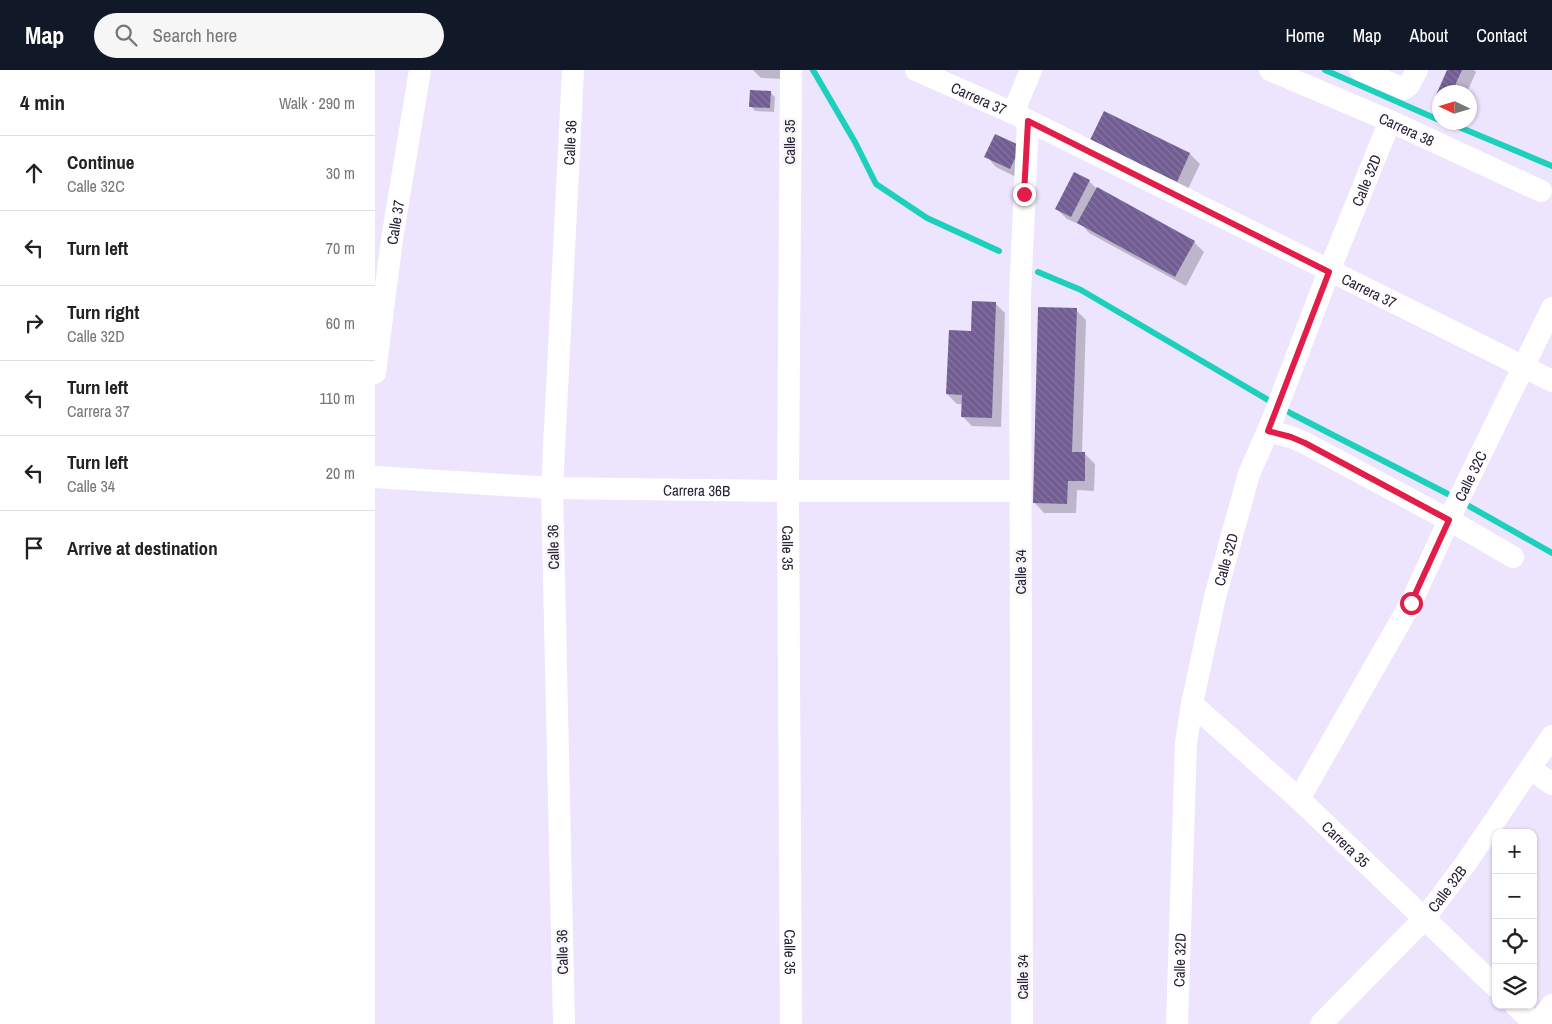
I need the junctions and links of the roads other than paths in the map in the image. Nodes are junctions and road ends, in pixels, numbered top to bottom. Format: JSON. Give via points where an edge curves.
{"nodes":[{"id":1,"x":420,"y":70,"type":"edge"},
{"id":2,"x":573,"y":70,"type":"edge"},
{"id":3,"x":791,"y":70,"type":"edge"},
{"id":4,"x":916,"y":70,"type":"edge"},
{"id":5,"x":1031,"y":70,"type":"edge"},
{"id":6,"x":1270,"y":70,"type":"edge"},
{"id":7,"x":1360,"y":70,"type":"edge"},
{"id":8,"x":1417,"y":70,"type":"edge"},
{"id":9,"x":1020,"y":117,"type":"junction"},
{"id":10,"x":1390,"y":121,"type":"junction"},
{"id":11,"x":1541,"y":191,"type":"dead end"},
{"id":12,"x":1329,"y":272,"type":"junction"},
{"id":13,"x":1552,"y":308,"type":"edge"},
{"id":14,"x":1523,"y":367,"type":"junction"},
{"id":15,"x":375,"y":374,"type":"edge"},
{"id":16,"x":1552,"y":381,"type":"edge"},
{"id":17,"x":1270,"y":426,"type":"junction"},
{"id":18,"x":375,"y":477,"type":"edge"},
{"id":19,"x":551,"y":488,"type":"junction"},
{"id":20,"x":788,"y":491,"type":"junction"},
{"id":21,"x":1020,"y":491,"type":"junction"},
{"id":22,"x":1455,"y":508,"type":"junction"},
{"id":23,"x":1513,"y":557,"type":"dead end"},
{"id":24,"x":1192,"y":704,"type":"junction"},
{"id":25,"x":1552,"y":736,"type":"edge"},
{"id":26,"x":1531,"y":769,"type":"junction"},
{"id":27,"x":1552,"y":784,"type":"edge"},
{"id":28,"x":1299,"y":799,"type":"junction"},
{"id":29,"x":1424,"y":919,"type":"junction"},
{"id":30,"x":1492,"y":983,"type":"edge"},
{"id":31,"x":1552,"y":1005,"type":"edge"},
{"id":32,"x":1519,"y":1009,"type":"edge"},
{"id":33,"x":564,"y":1024,"type":"edge"},
{"id":34,"x":791,"y":1024,"type":"edge"},
{"id":35,"x":1022,"y":1024,"type":"edge"},
{"id":36,"x":1177,"y":1024,"type":"edge"},
{"id":37,"x":1321,"y":1024,"type":"edge"},
{"id":38,"x":1536,"y":1024,"type":"edge"}],
"edges":[{"from":1,"to":15,"type":"street","name":"Calle 37","via":[[392,239]]},
{"from":2,"to":19,"type":"street","name":"Calle 36"},
{"from":3,"to":20,"type":"street","name":"Calle 35"},
{"from":4,"to":9,"type":"street","name":"Carrera 37"},
{"from":5,"to":9,"type":"street","name":"Calle 34"},
{"from":6,"to":10,"type":"street","name":"Carrera 38"},
{"from":7,"to":8,"type":"street","via":[[1404,89]]},
{"from":9,"to":12,"type":"street","name":"Carrera 37"},
{"from":9,"to":21,"type":"street","name":"Calle 34"},
{"from":10,"to":11,"type":"street","name":"Carrera 38"},
{"from":10,"to":12,"type":"street","name":"Calle 32D"},
{"from":12,"to":14,"type":"street","name":"Carrera 37"},
{"from":12,"to":17,"type":"street","name":"Calle 32D"},
{"from":13,"to":14,"type":"street","name":"Calle 32C"},
{"from":14,"to":16,"type":"street","name":"Carrera 37"},
{"from":14,"to":22,"type":"street","name":"Calle 32C"},
{"from":17,"to":22,"type":"street"},
{"from":17,"to":24,"type":"street","name":"Calle 32D","via":[[1249,474],[1215,597]]},
{"from":18,"to":19,"type":"street","name":"Carrera 36B"},
{"from":19,"to":20,"type":"street","name":"Carrera 36B"},
{"from":19,"to":33,"type":"street","name":"Calle 36"},
{"from":20,"to":21,"type":"street","name":"Carrera 36B"},
{"from":20,"to":34,"type":"street","name":"Calle 35"},
{"from":21,"to":35,"type":"street","name":"Calle 34"},
{"from":22,"to":23,"type":"street"},
{"from":22,"to":28,"type":"street","name":"Calle 32C","via":[[1411,603]]},
{"from":24,"to":28,"type":"street","name":"Carrera 35"},
{"from":24,"to":36,"type":"street","name":"Calle 32D","via":[[1187,743]]},
{"from":25,"to":26,"type":"street","name":"Calle 32B"},
{"from":26,"to":27,"type":"street"},
{"from":26,"to":29,"type":"street","name":"Calle 32B"},
{"from":28,"to":29,"type":"street","name":"Carrera 35"},
{"from":29,"to":30,"type":"street","name":"Carrera 35"},
{"from":29,"to":37,"type":"street","name":"Calle 32B"},
{"from":31,"to":38,"type":"street"},
{"from":32,"to":38,"type":"street"}]}
